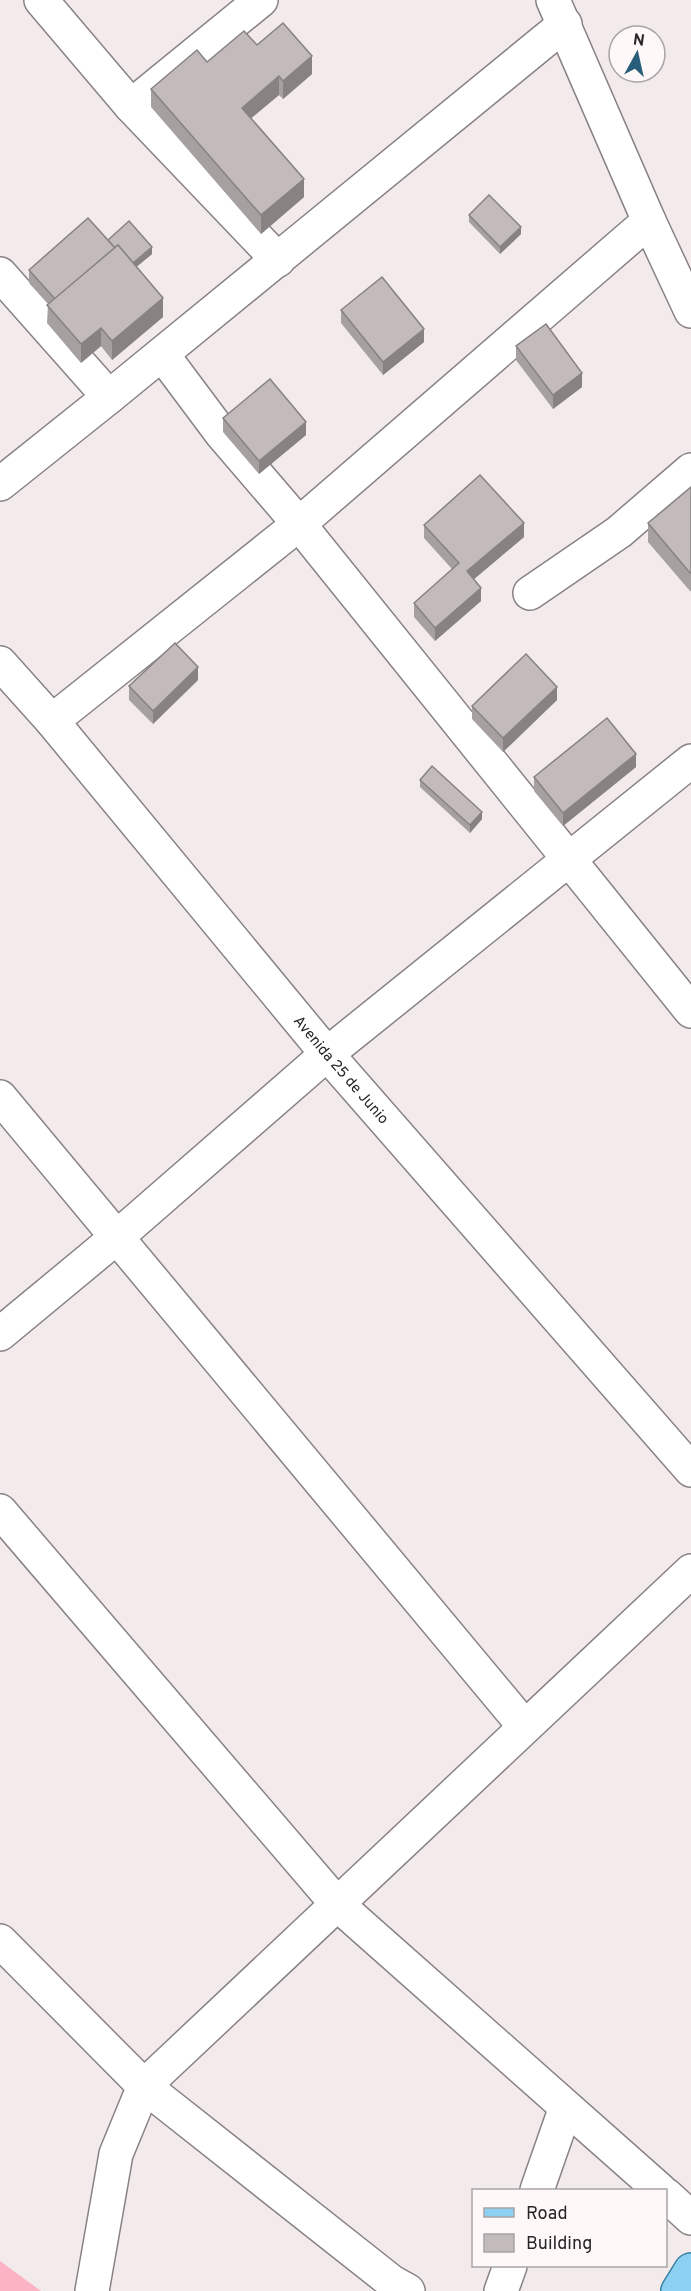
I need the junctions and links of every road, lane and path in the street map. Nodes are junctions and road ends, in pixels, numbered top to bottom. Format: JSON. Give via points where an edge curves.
{"nodes":[{"id":1,"x":41,"y":0,"type":"edge"},
{"id":2,"x":261,"y":0,"type":"edge"},
{"id":3,"x":559,"y":12,"type":"edge"},
{"id":4,"x":131,"y":106,"type":"junction"},
{"id":5,"x":649,"y":221,"type":"junction"},
{"id":6,"x":278,"y":260,"type":"junction"},
{"id":7,"x":0,"y":274,"type":"edge"},
{"id":8,"x":691,"y":311,"type":"edge"},
{"id":9,"x":162,"y":354,"type":"junction"},
{"id":10,"x":109,"y":397,"type":"junction"},
{"id":11,"x":691,"y":470,"type":"edge"},
{"id":12,"x":0,"y":484,"type":"edge"},
{"id":13,"x":299,"y":524,"type":"junction"},
{"id":14,"x":530,"y":593,"type":"dead end"},
{"id":15,"x":0,"y":663,"type":"edge"},
{"id":16,"x":52,"y":721,"type":"junction"},
{"id":17,"x":691,"y":761,"type":"edge"},
{"id":18,"x":569,"y":860,"type":"junction"},
{"id":19,"x":691,"y":1011,"type":"edge"},
{"id":20,"x":327,"y":1054,"type":"junction"},
{"id":21,"x":0,"y":1096,"type":"edge"},
{"id":22,"x":117,"y":1237,"type":"junction"},
{"id":23,"x":0,"y":1334,"type":"edge"},
{"id":24,"x":691,"y":1470,"type":"edge"},
{"id":25,"x":0,"y":1511,"type":"edge"},
{"id":26,"x":691,"y":1571,"type":"edge"},
{"id":27,"x":525,"y":1727,"type":"junction"},
{"id":28,"x":337,"y":1904,"type":"junction"},
{"id":29,"x":0,"y":1941,"type":"edge"},
{"id":30,"x":144,"y":2086,"type":"junction"},
{"id":31,"x":566,"y":2107,"type":"junction"},
{"id":32,"x":537,"y":2189,"type":"edge"},
{"id":33,"x":659,"y":2189,"type":"edge"},
{"id":34,"x":667,"y":2196,"type":"edge"},
{"id":35,"x":691,"y":2218,"type":"edge"},
{"id":36,"x":509,"y":2267,"type":"edge"},
{"id":37,"x":691,"y":2270,"type":"edge"},
{"id":38,"x":395,"y":2288,"type":"edge"},
{"id":39,"x":92,"y":2291,"type":"edge"},
{"id":40,"x":501,"y":2291,"type":"edge"},
{"id":41,"x":678,"y":2291,"type":"edge"}],
"edges":[{"from":1,"to":4,"type":"street"},
{"from":2,"to":4,"type":"street"},
{"from":3,"to":5,"type":"street"},
{"from":3,"to":6,"type":"street"},
{"from":4,"to":6,"type":"street"},
{"from":5,"to":8,"type":"street"},
{"from":5,"to":13,"type":"street"},
{"from":6,"to":9,"type":"street"},
{"from":7,"to":10,"type":"street"},
{"from":9,"to":10,"type":"street"},
{"from":9,"to":13,"type":"street","via":[[221,433]]},
{"from":10,"to":12,"type":"street"},
{"from":11,"to":14,"type":"street","via":[[619,532]]},
{"from":13,"to":16,"type":"street"},
{"from":13,"to":18,"type":"street"},
{"from":15,"to":16,"type":"street","name":"Avenida 25 de Junio"},
{"from":16,"to":20,"type":"street","name":"Avenida 25 de Junio"},
{"from":17,"to":18,"type":"street"},
{"from":18,"to":19,"type":"street"},
{"from":18,"to":20,"type":"street"},
{"from":20,"to":22,"type":"street"},
{"from":20,"to":24,"type":"street","name":"Avenida 25 de Junio"},
{"from":21,"to":22,"type":"street"},
{"from":22,"to":23,"type":"street"},
{"from":22,"to":27,"type":"street"},
{"from":25,"to":28,"type":"street"},
{"from":26,"to":27,"type":"street"},
{"from":27,"to":28,"type":"street"},
{"from":28,"to":30,"type":"street"},
{"from":28,"to":31,"type":"street"},
{"from":29,"to":30,"type":"street"},
{"from":30,"to":38,"type":"street"},
{"from":30,"to":39,"type":"street","via":[[117,2154]]},
{"from":31,"to":32,"type":"street"},
{"from":31,"to":33,"type":"street"},
{"from":34,"to":35,"type":"street"},
{"from":36,"to":40,"type":"street"},
{"from":37,"to":41,"type":"main road"}]}
